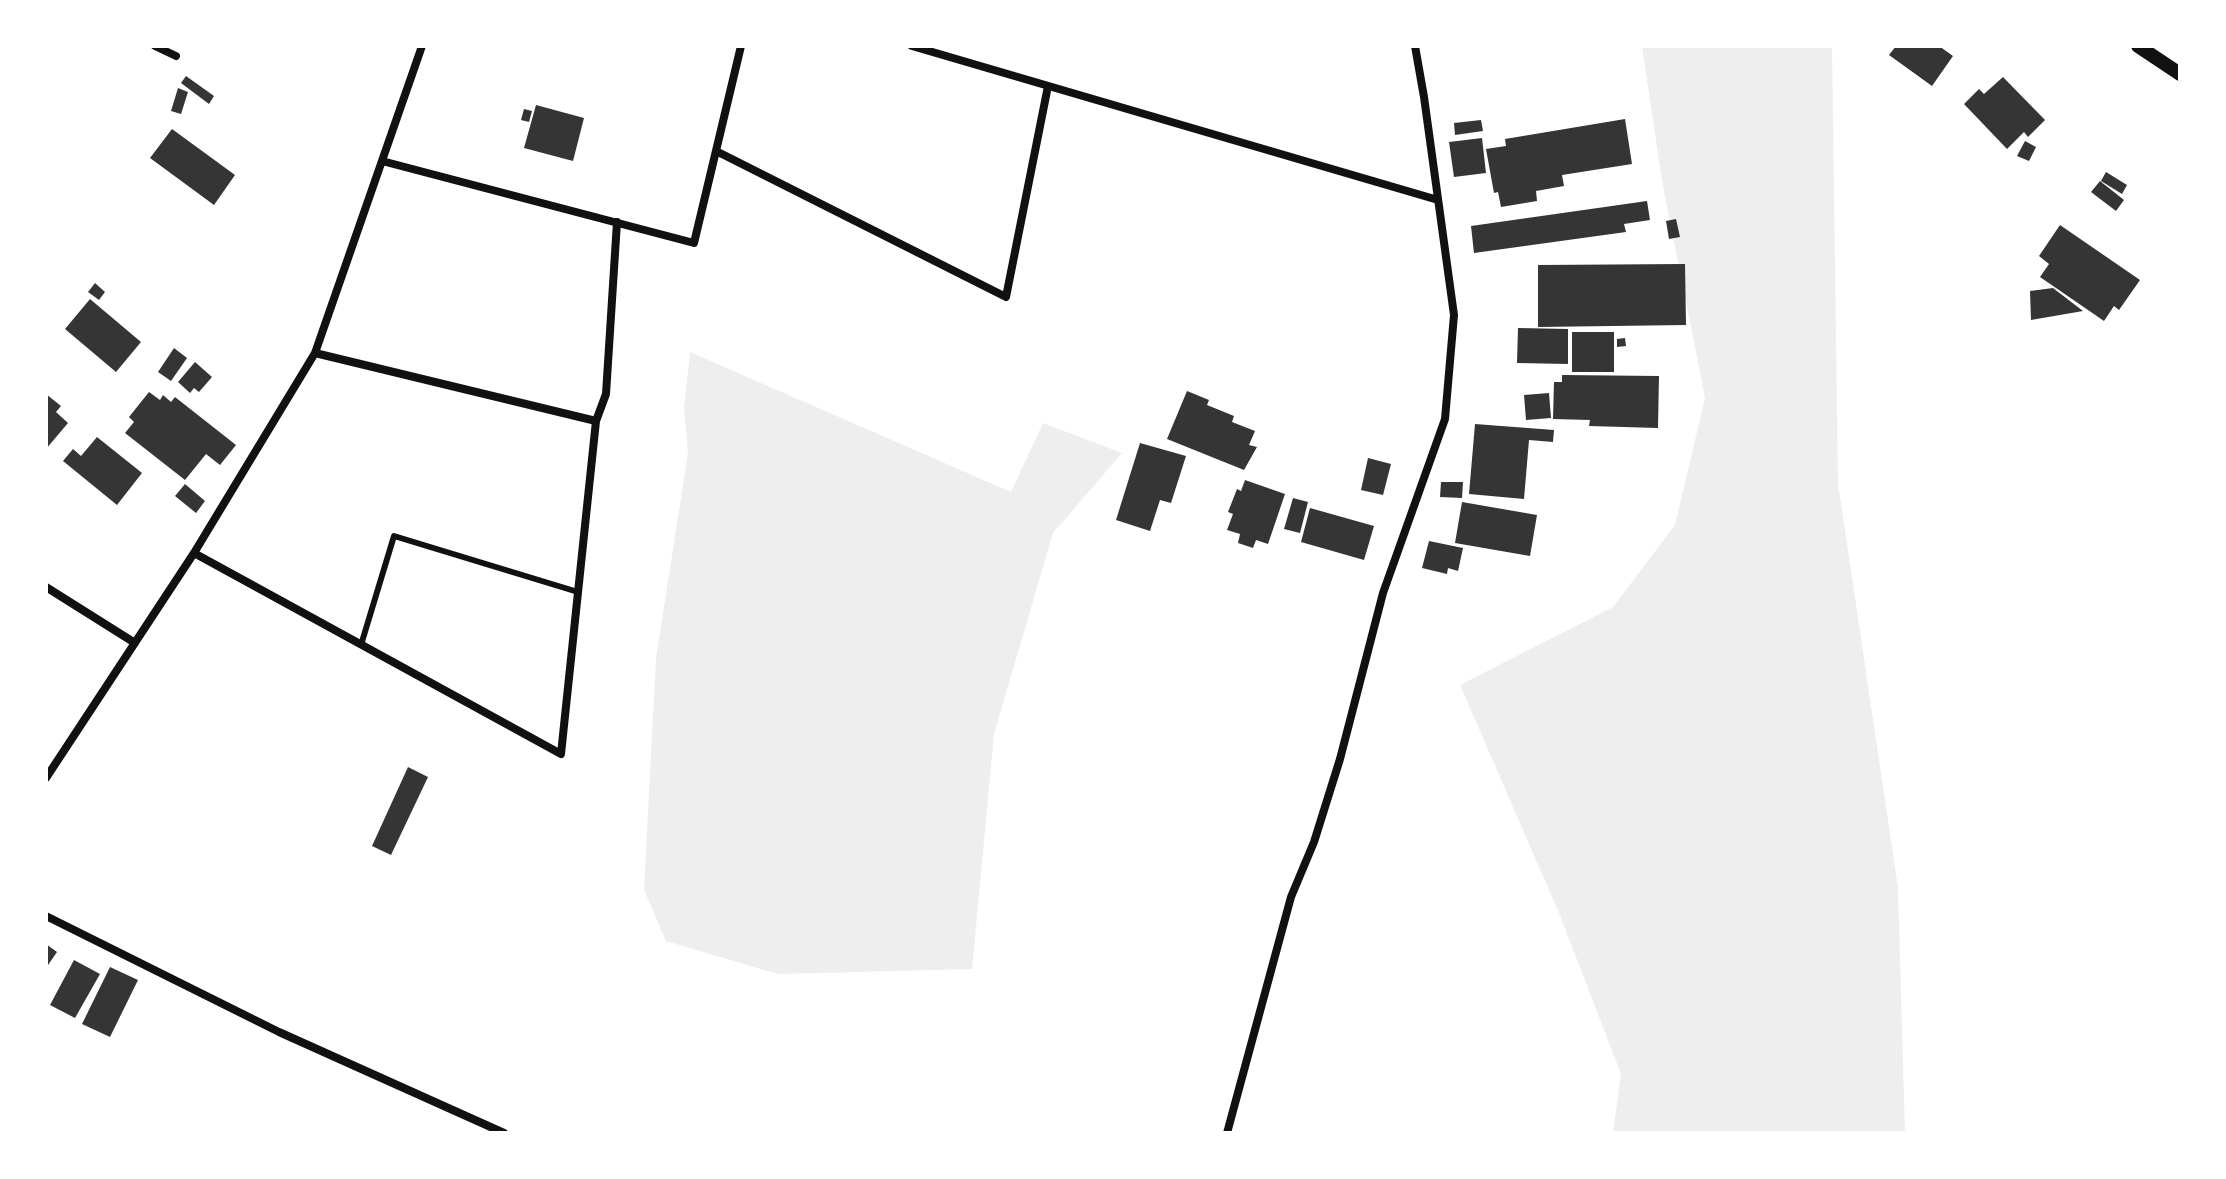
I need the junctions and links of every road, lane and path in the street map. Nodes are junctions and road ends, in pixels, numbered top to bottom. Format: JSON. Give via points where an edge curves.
{"nodes":[{"id":1,"x":155,"y":46,"type":"edge"},
{"id":2,"x":422,"y":46,"type":"edge"},
{"id":3,"x":741,"y":46,"type":"edge"},
{"id":4,"x":915,"y":46,"type":"edge"},
{"id":5,"x":1415,"y":46,"type":"edge"},
{"id":6,"x":2138,"y":46,"type":"edge"},
{"id":7,"x":176,"y":56,"type":"dead end"},
{"id":8,"x":2180,"y":74,"type":"edge"},
{"id":9,"x":1048,"y":86,"type":"junction"},
{"id":10,"x":716,"y":151,"type":"junction"},
{"id":11,"x":382,"y":161,"type":"junction"},
{"id":12,"x":1438,"y":200,"type":"junction"},
{"id":13,"x":617,"y":222,"type":"junction"},
{"id":14,"x":315,"y":353,"type":"junction"},
{"id":15,"x":596,"y":421,"type":"junction"},
{"id":16,"x":194,"y":553,"type":"junction"},
{"id":17,"x":46,"y":587,"type":"edge"},
{"id":18,"x":578,"y":592,"type":"junction"},
{"id":19,"x":135,"y":643,"type":"junction"},
{"id":20,"x":361,"y":645,"type":"junction"},
{"id":21,"x":46,"y":778,"type":"edge"},
{"id":22,"x":46,"y":916,"type":"edge"},
{"id":23,"x":504,"y":1133,"type":"edge"},
{"id":24,"x":1227,"y":1133,"type":"edge"}],
"edges":[{"from":1,"to":7,"type":"street"},
{"from":2,"to":11,"type":"street"},
{"from":3,"to":10,"type":"street"},
{"from":4,"to":9,"type":"street"},
{"from":5,"to":12,"type":"street"},
{"from":6,"to":8,"type":"street"},
{"from":9,"to":10,"type":"street","via":[[1006,297]]},
{"from":9,"to":12,"type":"street"},
{"from":10,"to":13,"type":"street","via":[[694,243]]},
{"from":11,"to":13,"type":"street"},
{"from":11,"to":14,"type":"street"},
{"from":12,"to":24,"type":"street","via":[[1454,315],[1445,419],[1383,593],[1340,759],[1291,897]]},
{"from":13,"to":15,"type":"street","via":[[606,394]]},
{"from":14,"to":15,"type":"street"},
{"from":14,"to":16,"type":"street"},
{"from":15,"to":18,"type":"street"},
{"from":16,"to":19,"type":"street"},
{"from":16,"to":20,"type":"street"},
{"from":17,"to":19,"type":"street"},
{"from":18,"to":20,"type":"lane","via":[[394,536]]},
{"from":18,"to":20,"type":"street","via":[[561,754]]},
{"from":19,"to":21,"type":"street"},
{"from":22,"to":23,"type":"street","via":[[279,1032]]}]}
